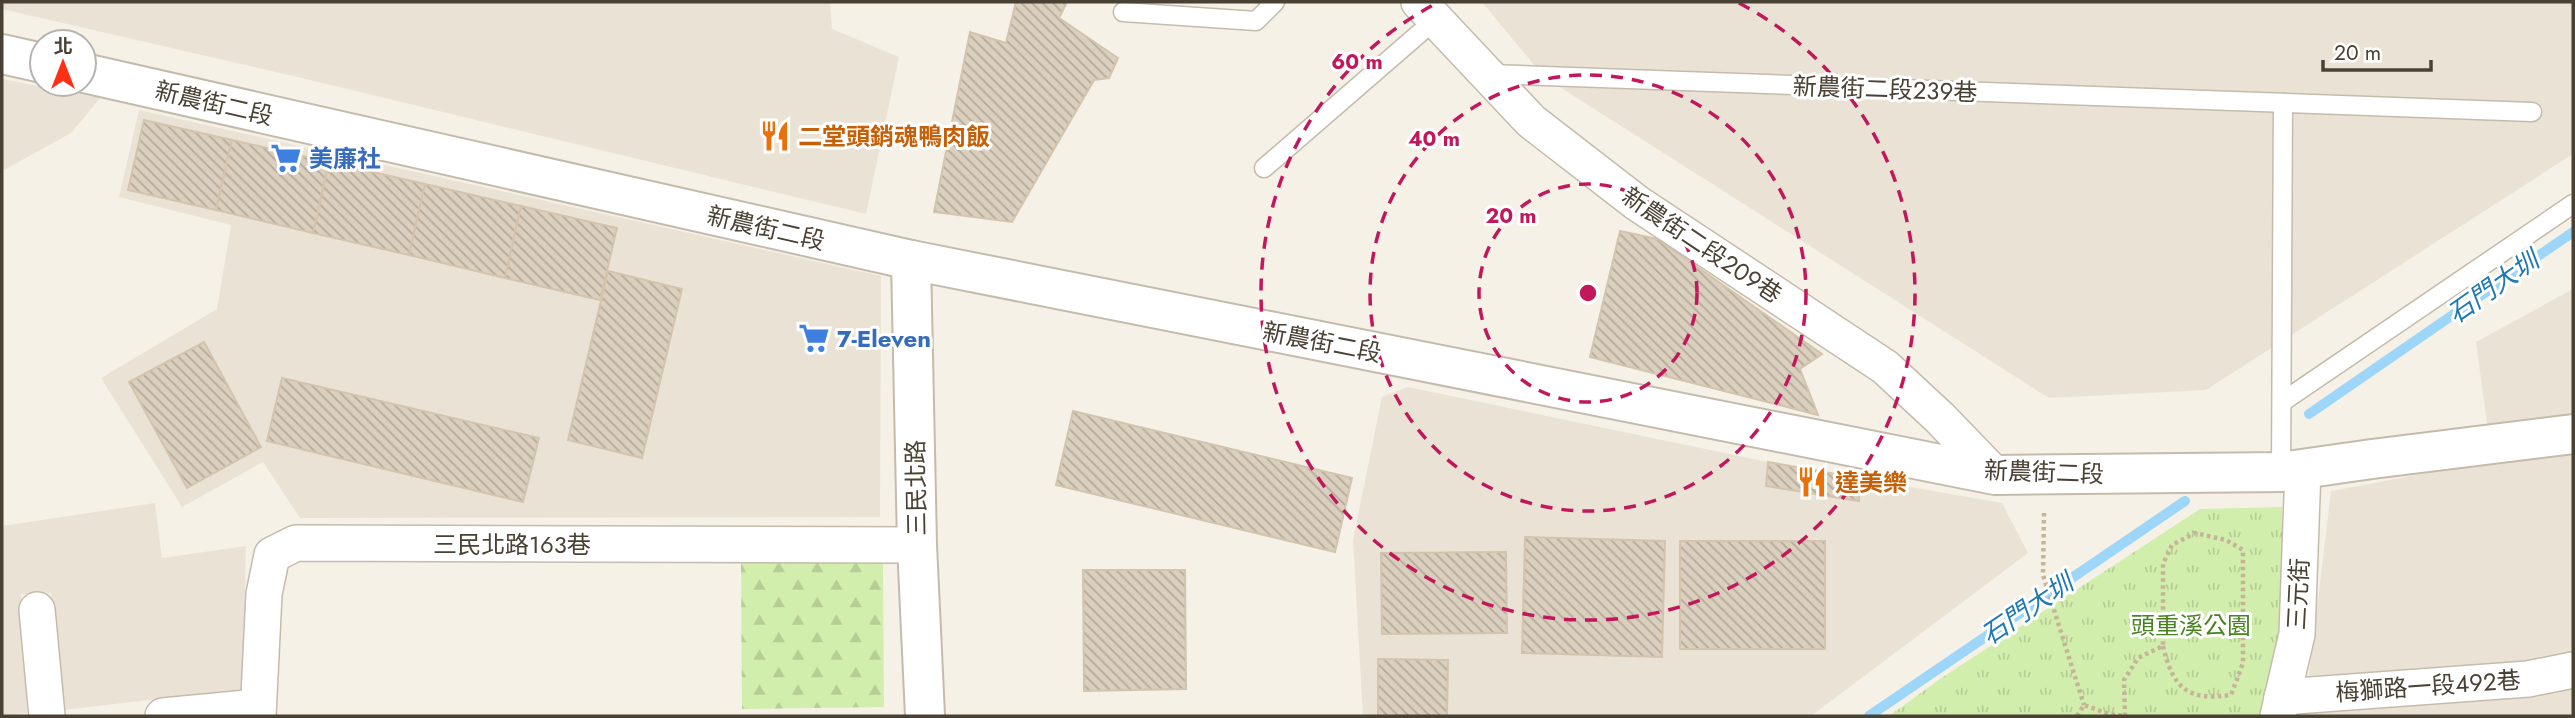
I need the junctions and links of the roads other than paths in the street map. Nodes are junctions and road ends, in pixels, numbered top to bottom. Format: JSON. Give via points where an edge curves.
{"nodes":[{"id":1,"x":1275,"y":2,"type":"edge"},
{"id":2,"x":1428,"y":10,"type":"edge"},
{"id":3,"x":1123,"y":12,"type":"dead end"},
{"id":4,"x":2,"y":54,"type":"edge"},
{"id":5,"x":28,"y":60,"type":"edge"},
{"id":6,"x":1487,"y":74,"type":"junction"},
{"id":7,"x":98,"y":76,"type":"edge"},
{"id":8,"x":2283,"y":103,"type":"junction"},
{"id":9,"x":2532,"y":112,"type":"dead end"},
{"id":10,"x":1264,"y":168,"type":"dead end"},
{"id":11,"x":2573,"y":204,"type":"edge"},
{"id":12,"x":911,"y":260,"type":"junction"},
{"id":13,"x":2283,"y":402,"type":"junction"},
{"id":14,"x":2573,"y":434,"type":"edge"},
{"id":15,"x":2292,"y":471,"type":"junction"},
{"id":16,"x":1995,"y":475,"type":"junction"},
{"id":17,"x":917,"y":545,"type":"junction"},
{"id":18,"x":37,"y":610,"type":"dead end"},
{"id":19,"x":2573,"y":670,"type":"edge"},
{"id":20,"x":2280,"y":706,"type":"edge"},
{"id":21,"x":258,"y":712,"type":"edge"},
{"id":22,"x":47,"y":716,"type":"edge"},
{"id":23,"x":163,"y":716,"type":"edge"},
{"id":24,"x":925,"y":716,"type":"edge"}],
"edges":[{"from":1,"to":3,"type":"lane","via":[[1256,21]]},
{"from":2,"to":6,"type":"street","name":"新農街二段209巷"},
{"from":2,"to":10,"type":"lane"},
{"from":4,"to":5,"type":"street"},
{"from":6,"to":8,"type":"lane","name":"新農街二段239巷"},
{"from":6,"to":16,"type":"street","name":"新農街二段209巷","via":[[1531,121],[1637,204],[1885,367]]},
{"from":7,"to":12,"type":"street","name":"新農街二段"},
{"from":8,"to":9,"type":"lane","name":"新農街二段239巷"},
{"from":8,"to":13,"type":"lane"},
{"from":11,"to":13,"type":"lane"},
{"from":12,"to":16,"type":"street","name":"新農街二段"},
{"from":12,"to":17,"type":"street","name":"三民北路"},
{"from":13,"to":15,"type":"lane"},
{"from":14,"to":15,"type":"street","name":"新農街二段"},
{"from":15,"to":16,"type":"street","name":"新農街二段"},
{"from":15,"to":20,"type":"street","name":"三元街","via":[[2297,634]]},
{"from":17,"to":21,"type":"street","name":"三民北路163巷","via":[[296,543],[272,555],[264,594]]},
{"from":17,"to":24,"type":"street","name":"三民北路"},
{"from":18,"to":22,"type":"street"},
{"from":19,"to":20,"type":"street","name":"梅獅路一段492巷"},
{"from":21,"to":23,"type":"street"}]}
